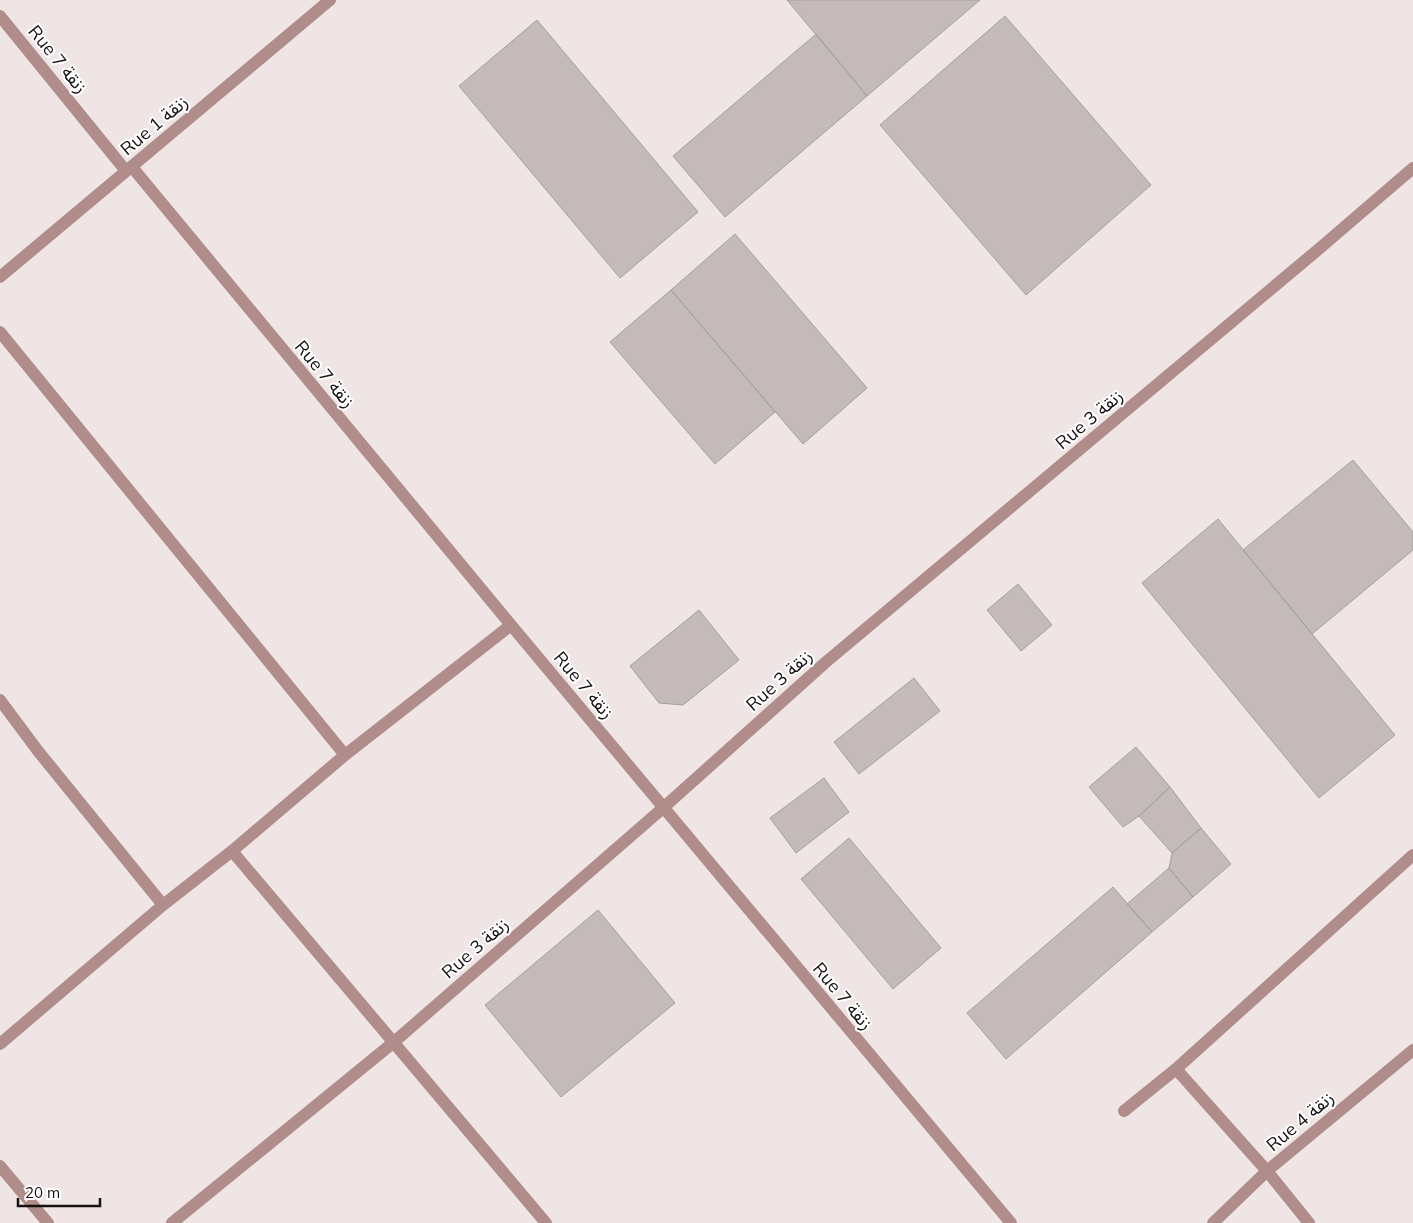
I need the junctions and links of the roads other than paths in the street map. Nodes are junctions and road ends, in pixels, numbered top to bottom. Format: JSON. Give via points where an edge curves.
{"nodes":[{"id":1,"x":330,"y":0,"type":"edge"},
{"id":2,"x":0,"y":16,"type":"edge"},
{"id":3,"x":1413,"y":168,"type":"edge"},
{"id":4,"x":129,"y":169,"type":"junction"},
{"id":5,"x":0,"y":277,"type":"edge"},
{"id":6,"x":0,"y":332,"type":"edge"},
{"id":7,"x":511,"y":625,"type":"junction"},
{"id":8,"x":0,"y":700,"type":"edge"},
{"id":9,"x":345,"y":755,"type":"junction"},
{"id":10,"x":663,"y":808,"type":"junction"},
{"id":11,"x":232,"y":851,"type":"junction"},
{"id":12,"x":1413,"y":855,"type":"edge"},
{"id":13,"x":163,"y":905,"type":"junction"},
{"id":14,"x":394,"y":1042,"type":"junction"},
{"id":15,"x":0,"y":1044,"type":"edge"},
{"id":16,"x":1413,"y":1050,"type":"edge"},
{"id":17,"x":1176,"y":1069,"type":"junction"},
{"id":18,"x":1124,"y":1111,"type":"dead end"},
{"id":19,"x":0,"y":1166,"type":"edge"},
{"id":20,"x":1267,"y":1171,"type":"junction"},
{"id":21,"x":48,"y":1223,"type":"edge"},
{"id":22,"x":172,"y":1223,"type":"edge"},
{"id":23,"x":546,"y":1223,"type":"edge"},
{"id":24,"x":1011,"y":1223,"type":"edge"},
{"id":25,"x":1213,"y":1223,"type":"edge"},
{"id":26,"x":1308,"y":1223,"type":"edge"}],
"edges":[{"from":1,"to":4,"type":"street","name":"Rue 1 زنقة"},
{"from":2,"to":4,"type":"street","name":"Rue 7 زنقة"},
{"from":3,"to":10,"type":"street","name":"Rue 3 زنقة","via":[[826,662]]},
{"from":4,"to":5,"type":"street","name":"Rue 1 زنقة"},
{"from":4,"to":7,"type":"street","name":"Rue 7 زنقة"},
{"from":6,"to":9,"type":"street"},
{"from":7,"to":9,"type":"street"},
{"from":7,"to":10,"type":"street","name":"Rue 7 زنقة"},
{"from":8,"to":13,"type":"street"},
{"from":9,"to":11,"type":"street"},
{"from":10,"to":14,"type":"street","name":"Rue 3 زنقة"},
{"from":10,"to":24,"type":"street","name":"Rue 7 زنقة"},
{"from":11,"to":13,"type":"street"},
{"from":11,"to":14,"type":"street"},
{"from":12,"to":17,"type":"street"},
{"from":13,"to":15,"type":"street"},
{"from":14,"to":22,"type":"street","name":"Rue 3 زنقة"},
{"from":14,"to":23,"type":"street"},
{"from":16,"to":20,"type":"street","name":"Rue 4 زنقة"},
{"from":17,"to":18,"type":"street"},
{"from":17,"to":20,"type":"street"},
{"from":19,"to":21,"type":"street"},
{"from":20,"to":25,"type":"street","name":"Rue 4 زنقة"},
{"from":20,"to":26,"type":"street"}]}
